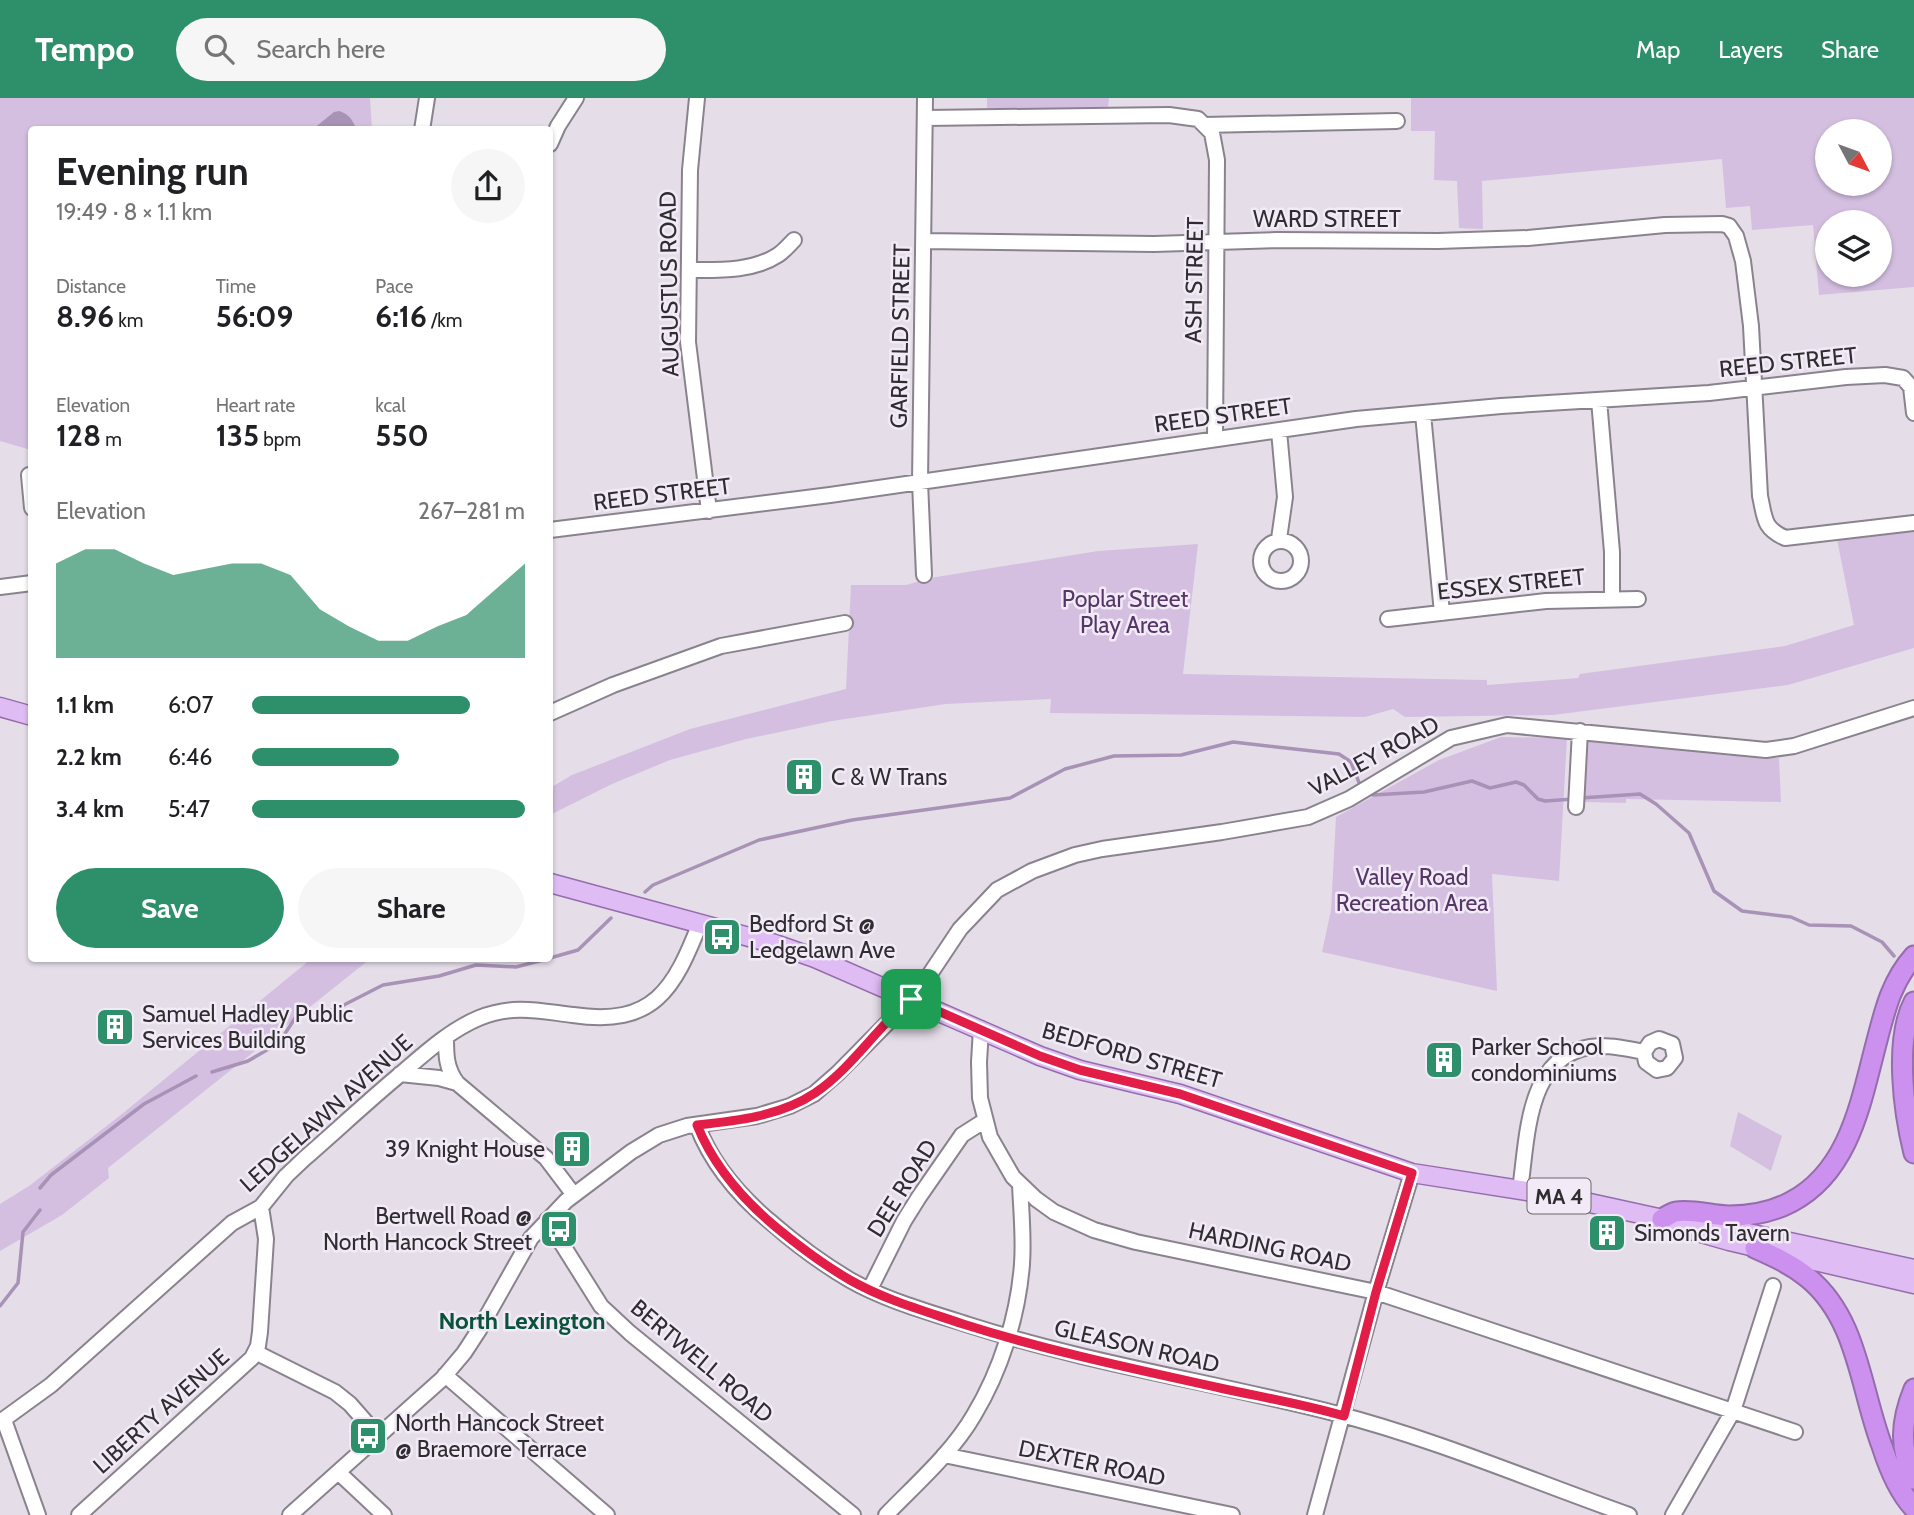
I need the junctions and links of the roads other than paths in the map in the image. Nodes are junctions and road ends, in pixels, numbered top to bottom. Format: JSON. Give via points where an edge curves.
{"nodes":[{"id":1,"x":427,"y":98,"type":"edge"},
{"id":2,"x":576,"y":98,"type":"edge"},
{"id":3,"x":697,"y":98,"type":"edge"},
{"id":4,"x":925,"y":98,"type":"edge"},
{"id":5,"x":925,"y":118,"type":"junction"},
{"id":6,"x":1397,"y":121,"type":"dead end"},
{"id":7,"x":1204,"y":125,"type":"junction"},
{"id":8,"x":423,"y":126,"type":"edge"},
{"id":9,"x":553,"y":137,"type":"edge"},
{"id":10,"x":794,"y":240,"type":"dead end"},
{"id":11,"x":924,"y":241,"type":"junction"},
{"id":12,"x":1217,"y":243,"type":"junction"},
{"id":13,"x":689,"y":270,"type":"junction"},
{"id":14,"x":1753,"y":388,"type":"junction"},
{"id":15,"x":1599,"y":400,"type":"junction"},
{"id":16,"x":1914,"y":413,"type":"edge"},
{"id":17,"x":1423,"y":414,"type":"junction"},
{"id":18,"x":1279,"y":431,"type":"junction"},
{"id":19,"x":1215,"y":439,"type":"junction"},
{"id":20,"x":920,"y":482,"type":"junction"},
{"id":21,"x":709,"y":511,"type":"junction"},
{"id":22,"x":1914,"y":523,"type":"edge"},
{"id":23,"x":553,"y":530,"type":"edge"},
{"id":24,"x":1279,"y":539,"type":"dead end"},
{"id":25,"x":924,"y":575,"type":"dead end"},
{"id":26,"x":28,"y":584,"type":"edge"},
{"id":27,"x":0,"y":587,"type":"edge"},
{"id":28,"x":1612,"y":598,"type":"junction"},
{"id":29,"x":1637,"y":599,"type":"dead end"},
{"id":30,"x":1441,"y":613,"type":"junction"},
{"id":31,"x":1388,"y":619,"type":"dead end"},
{"id":32,"x":845,"y":623,"type":"dead end"},
{"id":33,"x":0,"y":707,"type":"edge"},
{"id":34,"x":1914,"y":708,"type":"edge"},
{"id":35,"x":553,"y":712,"type":"edge"},
{"id":36,"x":28,"y":715,"type":"edge"},
{"id":37,"x":1580,"y":732,"type":"junction"},
{"id":38,"x":1576,"y":807,"type":"dead end"},
{"id":39,"x":553,"y":884,"type":"edge"},
{"id":40,"x":700,"y":923,"type":"junction"},
{"id":41,"x":1914,"y":956,"type":"edge"},
{"id":42,"x":911,"y":999,"type":"junction"},
{"id":43,"x":1914,"y":1002,"type":"edge"},
{"id":44,"x":981,"y":1030,"type":"junction"},
{"id":45,"x":446,"y":1037,"type":"junction"},
{"id":46,"x":1644,"y":1052,"type":"dead end"},
{"id":47,"x":400,"y":1074,"type":"junction"},
{"id":48,"x":457,"y":1083,"type":"junction"},
{"id":49,"x":984,"y":1121,"type":"junction"},
{"id":50,"x":697,"y":1125,"type":"junction"},
{"id":51,"x":1914,"y":1153,"type":"edge"},
{"id":52,"x":1412,"y":1173,"type":"junction"},
{"id":53,"x":1020,"y":1184,"type":"junction"},
{"id":54,"x":1520,"y":1190,"type":"junction"},
{"id":55,"x":573,"y":1195,"type":"junction"},
{"id":56,"x":261,"y":1207,"type":"junction"},
{"id":57,"x":547,"y":1220,"type":"junction"},
{"id":58,"x":1667,"y":1220,"type":"junction"},
{"id":59,"x":1755,"y":1248,"type":"junction"},
{"id":60,"x":1914,"y":1269,"type":"edge"},
{"id":61,"x":1914,"y":1284,"type":"edge"},
{"id":62,"x":1773,"y":1286,"type":"dead end"},
{"id":63,"x":870,"y":1289,"type":"junction"},
{"id":64,"x":1376,"y":1292,"type":"junction"},
{"id":65,"x":1007,"y":1338,"type":"junction"},
{"id":66,"x":255,"y":1352,"type":"junction"},
{"id":67,"x":445,"y":1375,"type":"junction"},
{"id":68,"x":1914,"y":1389,"type":"edge"},
{"id":69,"x":1733,"y":1411,"type":"junction"},
{"id":70,"x":1344,"y":1416,"type":"junction"},
{"id":71,"x":2,"y":1421,"type":"edge"},
{"id":72,"x":1795,"y":1432,"type":"dead end"},
{"id":73,"x":378,"y":1436,"type":"junction"},
{"id":74,"x":944,"y":1455,"type":"junction"},
{"id":75,"x":338,"y":1472,"type":"junction"},
{"id":76,"x":1914,"y":1479,"type":"edge"},
{"id":77,"x":1914,"y":1508,"type":"edge"},
{"id":78,"x":38,"y":1515,"type":"edge"},
{"id":79,"x":79,"y":1515,"type":"edge"},
{"id":80,"x":290,"y":1515,"type":"edge"},
{"id":81,"x":384,"y":1515,"type":"edge"},
{"id":82,"x":607,"y":1515,"type":"edge"},
{"id":83,"x":853,"y":1515,"type":"edge"},
{"id":84,"x":886,"y":1515,"type":"edge"},
{"id":85,"x":1232,"y":1515,"type":"edge"},
{"id":86,"x":1315,"y":1515,"type":"edge"},
{"id":87,"x":1629,"y":1515,"type":"edge"},
{"id":88,"x":1673,"y":1515,"type":"edge"}],
"edges":[{"from":1,"to":8,"type":"street"},
{"from":2,"to":9,"type":"street"},
{"from":3,"to":13,"type":"street","name":"AUGUSTUS ROAD","via":[[690,170]]},
{"from":4,"to":5,"type":"street","name":"GARFIELD STREET"},
{"from":5,"to":7,"type":"street","via":[[1169,115],[1198,119]]},
{"from":5,"to":11,"type":"street","name":"GARFIELD STREET"},
{"from":6,"to":7,"type":"street"},
{"from":7,"to":12,"type":"street","name":"ASH STREET","via":[[1212,133],[1217,160]]},
{"from":10,"to":13,"type":"street","via":[[778,255],[757,264]]},
{"from":11,"to":12,"type":"street","name":"WARD STREET"},
{"from":11,"to":20,"type":"street","name":"GARFIELD STREET"},
{"from":12,"to":14,"type":"street","name":"WARD STREET","via":[[1528,238],[1665,225],[1728,226],[1743,261]]},
{"from":12,"to":19,"type":"street","name":"ASH STREET"},
{"from":13,"to":21,"type":"street","name":"AUGUSTUS ROAD","via":[[688,342]]},
{"from":14,"to":15,"type":"street","name":"REED STREET"},
{"from":14,"to":16,"type":"street","name":"REED STREET","via":[[1885,375],[1905,379]]},
{"from":14,"to":22,"type":"street","via":[[1760,496],[1771,532],[1785,538]]},
{"from":15,"to":17,"type":"street","name":"REED STREET"},
{"from":15,"to":28,"type":"street"},
{"from":17,"to":18,"type":"street","name":"REED STREET"},
{"from":17,"to":30,"type":"street"},
{"from":18,"to":19,"type":"street","name":"REED STREET"},
{"from":18,"to":24,"type":"street","via":[[1284,497]]},
{"from":19,"to":20,"type":"street","name":"REED STREET"},
{"from":20,"to":21,"type":"street","name":"REED STREET"},
{"from":20,"to":25,"type":"street","name":"GARFIELD STREET"},
{"from":21,"to":23,"type":"street","name":"REED STREET"},
{"from":26,"to":27,"type":"street"},
{"from":28,"to":29,"type":"street","name":"ESSEX STREET"},
{"from":28,"to":30,"type":"street","name":"ESSEX STREET"},
{"from":30,"to":31,"type":"street","name":"ESSEX STREET"},
{"from":32,"to":35,"type":"street","via":[[721,646]]},
{"from":33,"to":36,"type":"main road"},
{"from":34,"to":37,"type":"street","name":"VALLEY ROAD","via":[[1794,746],[1766,750]]},
{"from":37,"to":38,"type":"street"},
{"from":37,"to":42,"type":"street","name":"VALLEY ROAD","via":[[1507,725],[1485,729],[1451,738],[1362,792],[1308,817],[1101,849],[1028,873],[997,890],[974,912]]},
{"from":39,"to":40,"type":"main road","name":"BEDFORD STREET","number":"MA 4"},
{"from":40,"to":42,"type":"main road","name":"BEDFORD STREET","number":"MA 4","via":[[811,957]]},
{"from":40,"to":45,"type":"street","name":"LEDGELAWN AVENUE","via":[[670,987],[643,1008],[600,1018],[523,1008],[480,1018]]},
{"from":41,"to":58,"type":"highway","via":[[1885,1008],[1849,1139],[1818,1184],[1774,1210],[1730,1216],[1677,1212]]},
{"from":42,"to":44,"type":"main road","name":"BEDFORD STREET","number":"MA 4"},
{"from":42,"to":50,"type":"street","name":"VALLEY ROAD","via":[[814,1094],[757,1116]]},
{"from":43,"to":51,"type":"highway","via":[[1905,1029],[1903,1070]]},
{"from":44,"to":49,"type":"street","name":"HARDING ROAD"},
{"from":44,"to":52,"type":"main road","name":"BEDFORD STREET","number":"MA 4","via":[[1080,1070],[1180,1094]]},
{"from":45,"to":47,"type":"street","name":"LEDGELAWN AVENUE"},
{"from":45,"to":48,"type":"street","via":[[449,1071]]},
{"from":46,"to":54,"type":"street","via":[[1586,1048],[1550,1069],[1532,1105]]},
{"from":47,"to":48,"type":"street"},
{"from":47,"to":56,"type":"street","name":"LEDGELAWN AVENUE","via":[[286,1175]]},
{"from":48,"to":55,"type":"street","via":[[545,1158]]},
{"from":49,"to":53,"type":"street","name":"HARDING ROAD","via":[[997,1152]]},
{"from":49,"to":63,"type":"street","name":"DEE ROAD","via":[[962,1135],[919,1197]]},
{"from":50,"to":55,"type":"street","name":"VALLEY ROAD","via":[[659,1135]]},
{"from":50,"to":63,"type":"street","name":"GLEASON ROAD","via":[[722,1172],[760,1214],[799,1247]]},
{"from":52,"to":54,"type":"main road","name":"BEDFORD STREET","number":"MA 4"},
{"from":52,"to":64,"type":"street"},
{"from":53,"to":64,"type":"street","name":"HARDING ROAD","via":[[1054,1212],[1094,1230]]},
{"from":53,"to":65,"type":"street","via":[[1022,1262]]},
{"from":54,"to":58,"type":"main road","name":"BEDFORD STREET","number":"MA 4"},
{"from":55,"to":57,"type":"street","name":"VALLEY ROAD"},
{"from":56,"to":66,"type":"street","name":"LIBERTY AVENUE","via":[[266,1239]]},
{"from":56,"to":71,"type":"street","name":"LEDGELAWN AVENUE","via":[[232,1223],[51,1385]]},
{"from":57,"to":67,"type":"street","name":"VALLEY ROAD","via":[[531,1238],[476,1335]]},
{"from":57,"to":83,"type":"street","name":"BERTWELL ROAD","via":[[601,1306]]},
{"from":58,"to":59,"type":"main road","name":"BEDFORD STREET","number":"MA 4"},
{"from":58,"to":60,"type":"main road","name":"BEDFORD STREET","number":"MA 4","via":[[1727,1227]]},
{"from":59,"to":61,"type":"main road","name":"BEDFORD STREET","number":"MA 4"},
{"from":59,"to":77,"type":"highway","via":[[1795,1268],[1834,1305],[1852,1343],[1891,1473]]},
{"from":62,"to":69,"type":"street"},
{"from":63,"to":65,"type":"street","name":"GLEASON ROAD"},
{"from":64,"to":69,"type":"street","name":"HARDING ROAD"},
{"from":64,"to":70,"type":"street"},
{"from":65,"to":70,"type":"street","name":"GLEASON ROAD"},
{"from":65,"to":74,"type":"street","via":[[974,1416]]},
{"from":66,"to":73,"type":"street","via":[[335,1392]]},
{"from":66,"to":79,"type":"street","name":"LIBERTY AVENUE","via":[[245,1367]]},
{"from":67,"to":73,"type":"street","name":"VALLEY ROAD"},
{"from":67,"to":82,"type":"street"},
{"from":68,"to":76,"type":"highway","via":[[1904,1415],[1902,1440]]},
{"from":69,"to":72,"type":"street","name":"HARDING ROAD"},
{"from":69,"to":88,"type":"street"},
{"from":70,"to":86,"type":"street"},
{"from":70,"to":87,"type":"street","name":"GLEASON ROAD","via":[[1462,1452]]},
{"from":71,"to":78,"type":"street"},
{"from":73,"to":75,"type":"street","name":"VALLEY ROAD"},
{"from":74,"to":84,"type":"street"},
{"from":74,"to":85,"type":"street","name":"DEXTER ROAD"},
{"from":75,"to":80,"type":"street","name":"VALLEY ROAD"},
{"from":75,"to":81,"type":"street"}]}
